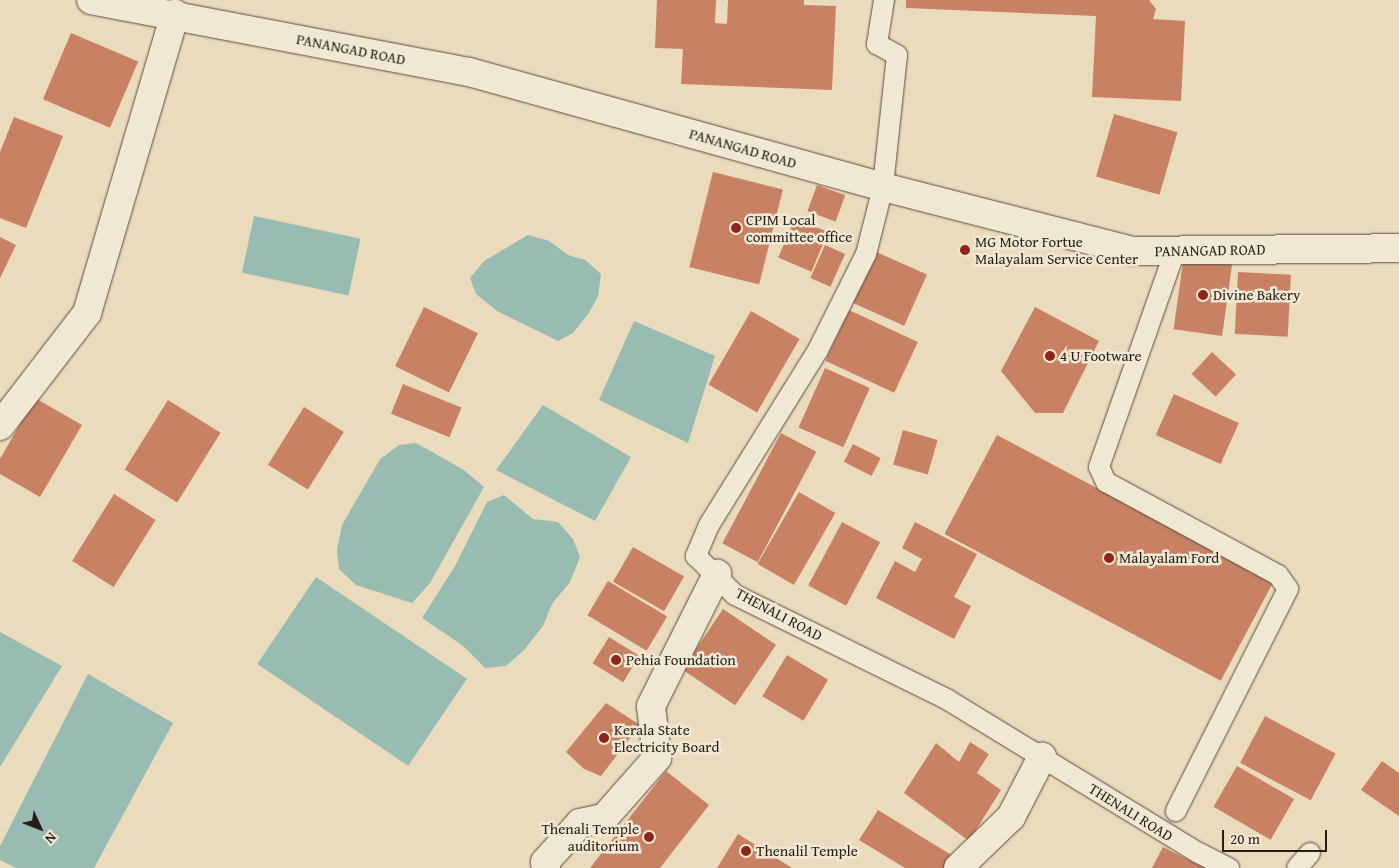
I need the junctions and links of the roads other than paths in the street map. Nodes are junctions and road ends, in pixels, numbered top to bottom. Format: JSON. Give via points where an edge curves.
{"nodes":[{"id":1,"x":91,"y":0,"type":"edge"},
{"id":2,"x":884,"y":0,"type":"edge"},
{"id":3,"x":175,"y":14,"type":"junction"},
{"id":4,"x":883,"y":187,"type":"junction"},
{"id":5,"x":1399,"y":248,"type":"edge"},
{"id":6,"x":1175,"y":251,"type":"junction"},
{"id":7,"x":0,"y":426,"type":"edge"},
{"id":8,"x":717,"y":574,"type":"junction"},
{"id":9,"x":1042,"y":757,"type":"junction"},
{"id":10,"x":1176,"y":811,"type":"dead end"},
{"id":11,"x":1310,"y":852,"type":"dead end"},
{"id":12,"x":546,"y":868,"type":"edge"},
{"id":13,"x":958,"y":868,"type":"edge"},
{"id":14,"x":1230,"y":868,"type":"edge"},
{"id":15,"x":1297,"y":868,"type":"edge"}],
"edges":[{"from":1,"to":3,"type":"main road","name":"PANANGAD ROAD"},
{"from":2,"to":4,"type":"lane","via":[[878,44],[897,55]]},
{"from":3,"to":4,"type":"main road","name":"PANANGAD ROAD","via":[[469,72]]},
{"from":3,"to":7,"type":"main road","via":[[87,313]]},
{"from":4,"to":6,"type":"main road","name":"PANANGAD ROAD","via":[[1133,251]]},
{"from":4,"to":8,"type":"lane","name":"THENALI ROAD","via":[[866,254],[818,350],[709,525],[696,556]]},
{"from":5,"to":6,"type":"main road","name":"PANANGAD ROAD"},
{"from":6,"to":10,"type":"lane","via":[[1100,467],[1106,482],[1278,575],[1288,589]]},
{"from":8,"to":9,"type":"lane","name":"THENALI ROAD","via":[[735,595],[948,700]]},
{"from":8,"to":12,"type":"main road","via":[[651,706],[657,758],[604,818],[580,823],[545,862]]},
{"from":9,"to":13,"type":"main road","via":[[1011,817]]},
{"from":9,"to":14,"type":"lane","name":"THENALI ROAD","via":[[1199,854]]},
{"from":11,"to":15,"type":"lane"}]}
